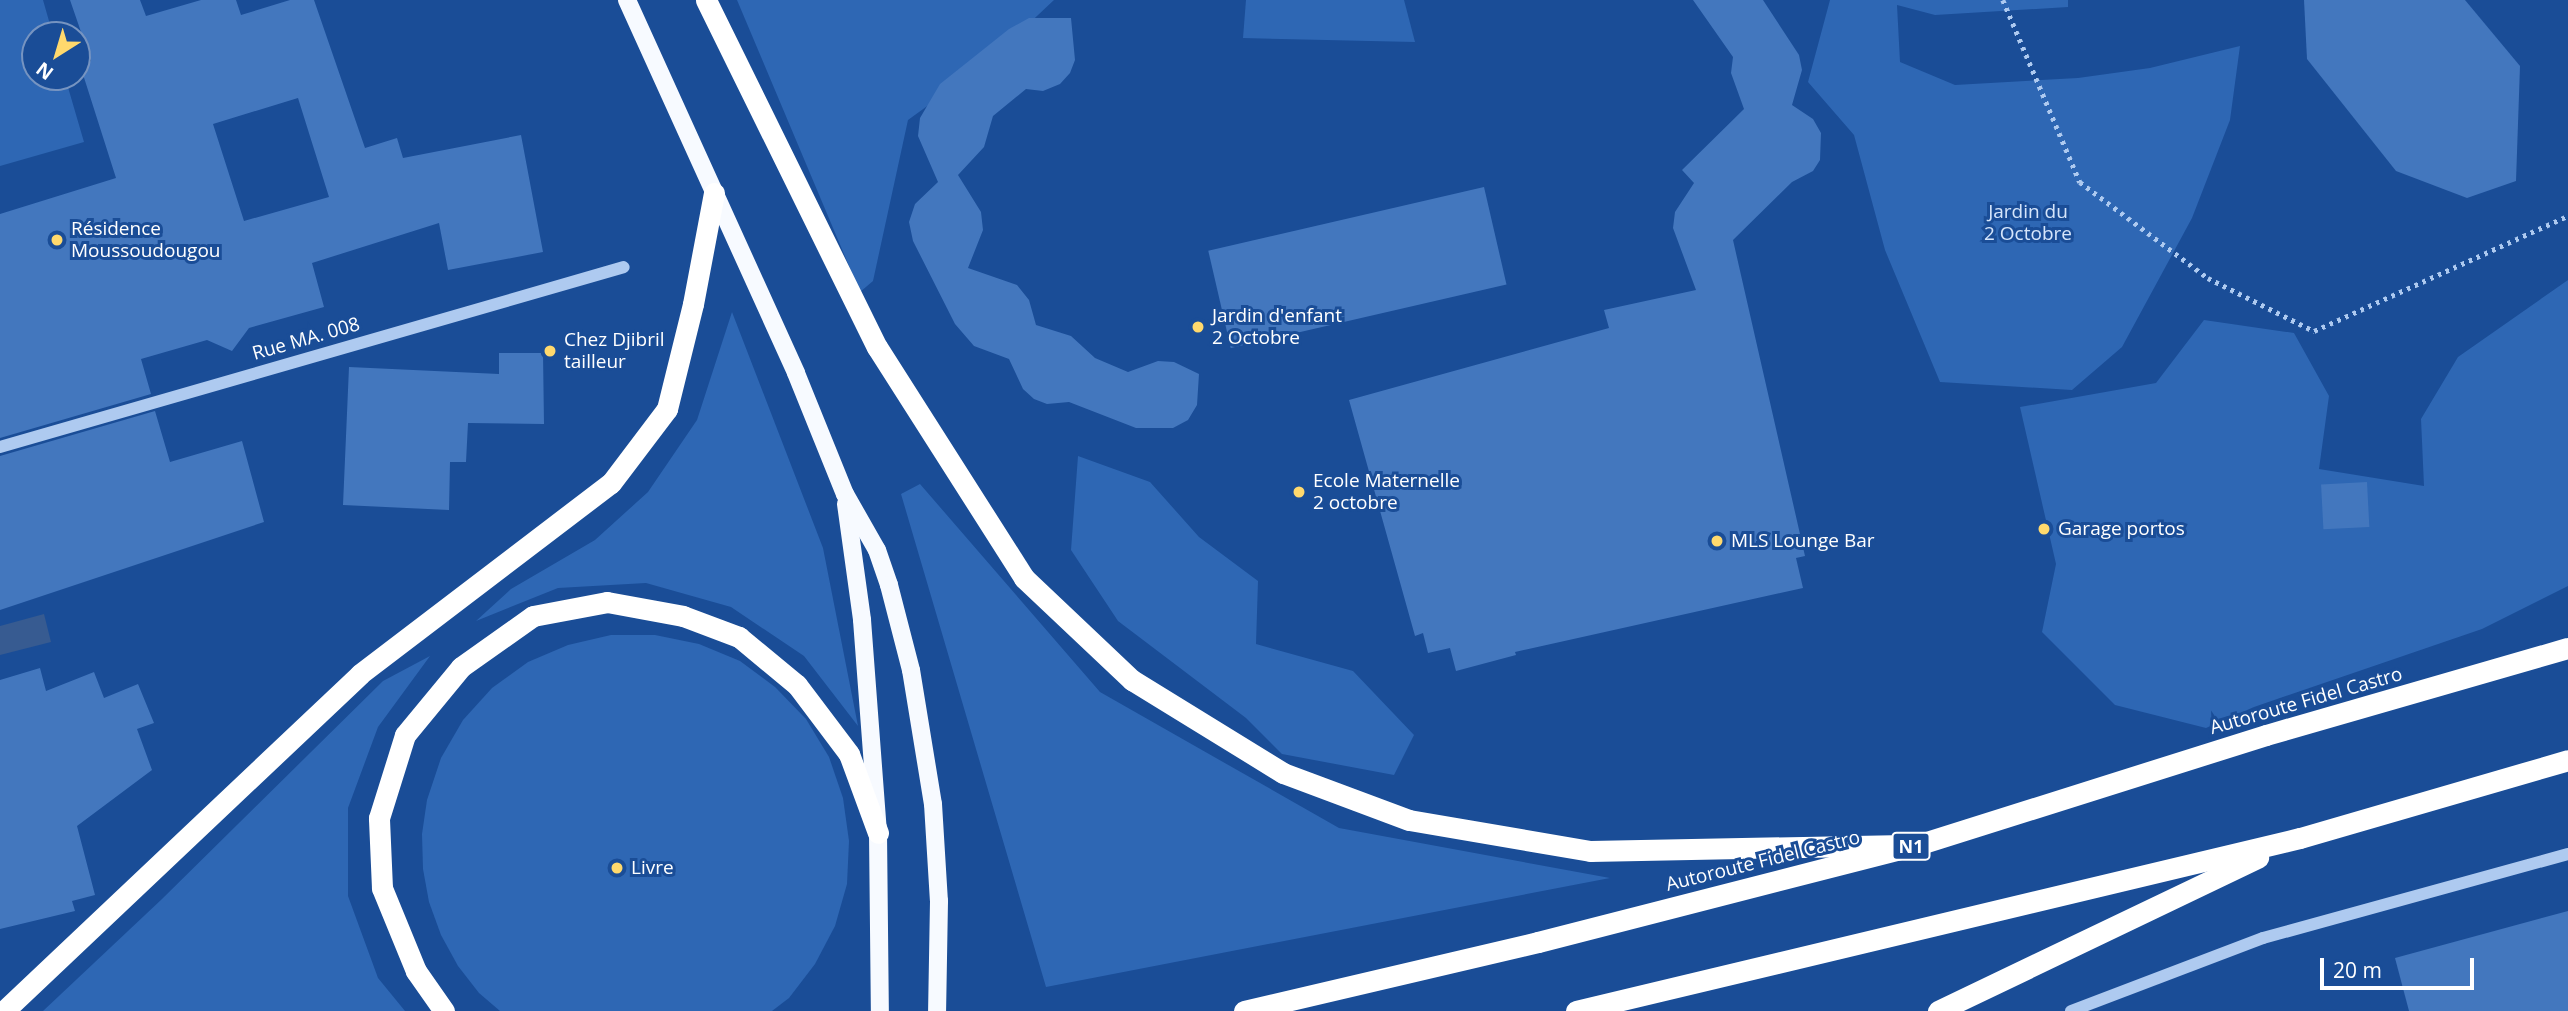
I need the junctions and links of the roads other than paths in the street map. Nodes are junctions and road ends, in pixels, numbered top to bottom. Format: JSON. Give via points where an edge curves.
{"nodes":[{"id":1,"x":628,"y":0,"type":"edge"},
{"id":2,"x":706,"y":0,"type":"edge"},
{"id":3,"x":714,"y":193,"type":"junction"},
{"id":4,"x":624,"y":267,"type":"dead end"},
{"id":5,"x":0,"y":447,"type":"edge"},
{"id":6,"x":845,"y":494,"type":"junction"},
{"id":7,"x":2568,"y":648,"type":"edge"},
{"id":8,"x":2568,"y":760,"type":"edge"},
{"id":9,"x":878,"y":834,"type":"junction"},
{"id":10,"x":2300,"y":838,"type":"junction"},
{"id":11,"x":1917,"y":845,"type":"junction"},
{"id":12,"x":2568,"y":854,"type":"edge"},
{"id":13,"x":4,"y":1011,"type":"edge"},
{"id":14,"x":444,"y":1011,"type":"edge"},
{"id":15,"x":880,"y":1011,"type":"edge"},
{"id":16,"x":937,"y":1011,"type":"edge"},
{"id":17,"x":1244,"y":1011,"type":"edge"},
{"id":18,"x":1576,"y":1011,"type":"edge"},
{"id":19,"x":1938,"y":1011,"type":"edge"},
{"id":20,"x":2071,"y":1011,"type":"edge"}],
"edges":[{"from":1,"to":3,"type":"main road"},
{"from":2,"to":11,"type":"highway","via":[[877,347],[1024,578],[1132,680],[1283,773],[1409,820],[1590,851]]},
{"from":3,"to":6,"type":"main road"},
{"from":3,"to":13,"type":"highway","via":[[667,409],[611,484],[360,674]]},
{"from":4,"to":5,"type":"street","name":"Rue MA. 008"},
{"from":6,"to":9,"type":"main road","via":[[862,620]]},
{"from":6,"to":16,"type":"main road","via":[[877,550],[911,670],[933,804],[939,901]]},
{"from":7,"to":11,"type":"highway","name":"Autoroute Fidel Castro","number":"N1","via":[[2266,735]]},
{"from":8,"to":10,"type":"highway"},
{"from":9,"to":14,"type":"highway","via":[[849,754],[797,685],[739,637],[684,616],[607,602],[534,616],[461,667],[405,734],[379,818],[382,888],[416,971]]},
{"from":9,"to":15,"type":"main road"},
{"from":10,"to":18,"type":"highway"},
{"from":10,"to":19,"type":"highway"},
{"from":11,"to":17,"type":"highway","name":"Autoroute Fidel Castro","number":"N1"},
{"from":12,"to":20,"type":"street","via":[[2263,938]]}]}
